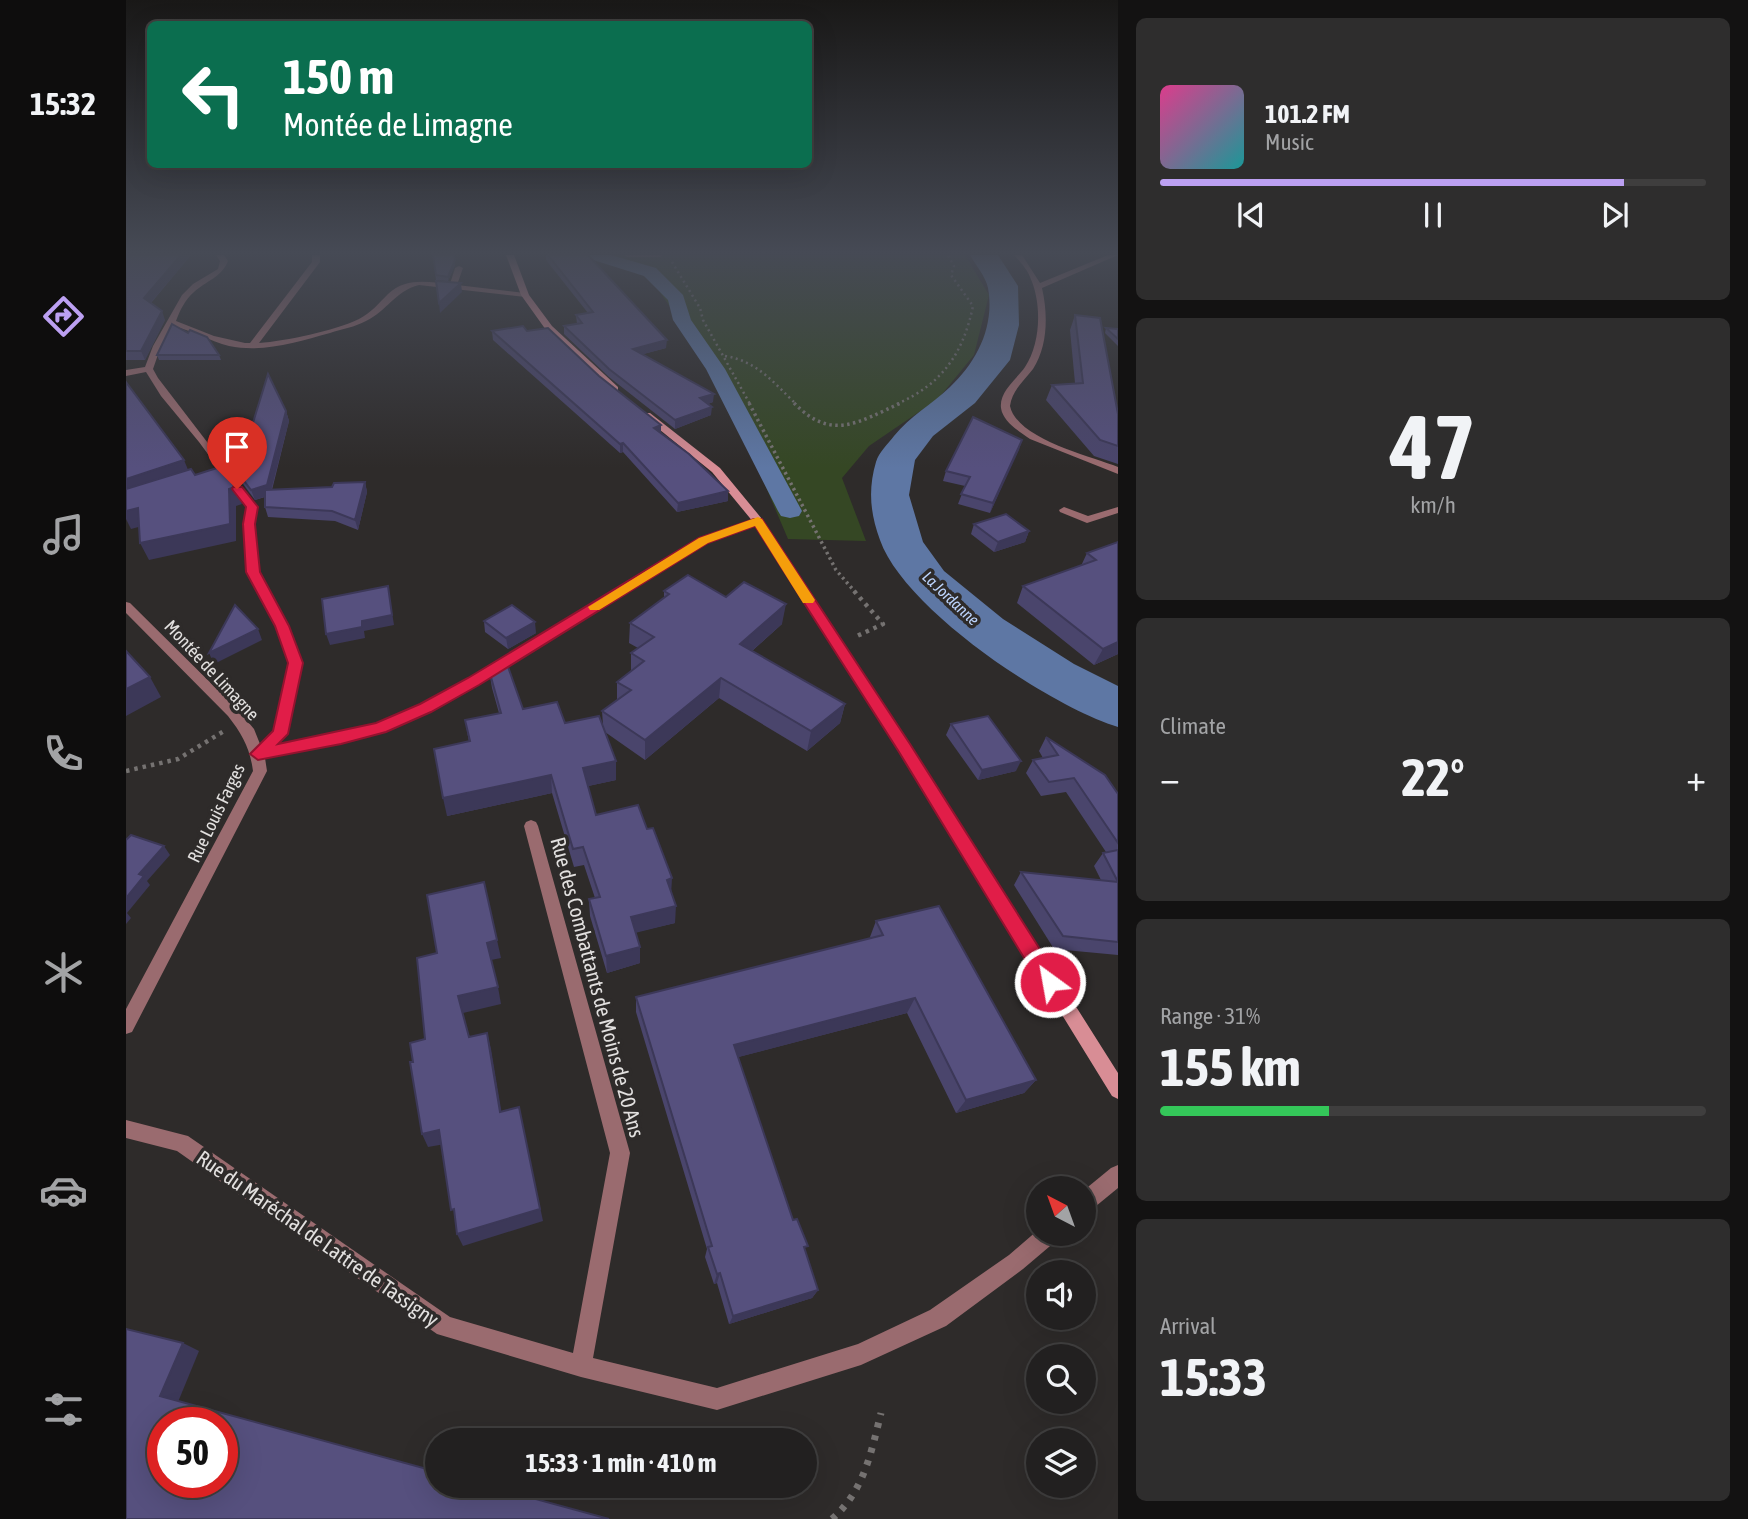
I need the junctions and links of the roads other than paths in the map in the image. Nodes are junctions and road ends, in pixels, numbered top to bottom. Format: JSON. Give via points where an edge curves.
{"nodes":[{"id":1,"x":169,"y":326,"type":"edge"},
{"id":2,"x":179,"y":326,"type":"edge"},
{"id":3,"x":267,"y":326,"type":"edge"},
{"id":4,"x":345,"y":326,"type":"edge"},
{"id":5,"x":547,"y":326,"type":"edge"},
{"id":6,"x":1040,"y":326,"type":"edge"},
{"id":7,"x":252,"y":346,"type":"junction"},
{"id":8,"x":149,"y":369,"type":"junction"},
{"id":9,"x":126,"y":373,"type":"edge"},
{"id":10,"x":624,"y":397,"type":"edge"},
{"id":11,"x":635,"y":405,"type":"edge"},
{"id":12,"x":1118,"y":471,"type":"edge"},
{"id":13,"x":1064,"y":510,"type":"dead end"},
{"id":14,"x":1118,"y":510,"type":"edge"},
{"id":15,"x":758,"y":521,"type":"junction"},
{"id":16,"x":126,"y":606,"type":"edge"},
{"id":17,"x":258,"y":754,"type":"junction"},
{"id":18,"x":531,"y":826,"type":"dead end"},
{"id":19,"x":126,"y":1026,"type":"edge"},
{"id":20,"x":1118,"y":1090,"type":"edge"},
{"id":21,"x":126,"y":1129,"type":"edge"},
{"id":22,"x":1118,"y":1175,"type":"edge"},
{"id":23,"x":1096,"y":1194,"type":"edge"},
{"id":24,"x":1035,"y":1246,"type":"edge"},
{"id":25,"x":581,"y":1366,"type":"junction"}],
"edges":[{"from":1,"to":8,"type":"street"},
{"from":2,"to":7,"type":"street"},
{"from":3,"to":7,"type":"street"},
{"from":4,"to":7,"type":"street","via":[[270,347]]},
{"from":5,"to":10,"type":"main road"},
{"from":6,"to":12,"type":"street","via":[[1036,356],[1010,392],[1006,411],[1012,421],[1036,437]]},
{"from":8,"to":9,"type":"street"},
{"from":8,"to":17,"type":"street","name":"Rue Louis Farges","via":[[159,392],[195,431],[217,474],[252,507],[253,572],[282,626],[295,663],[280,734]]},
{"from":11,"to":15,"type":"main road","via":[[716,470]]},
{"from":13,"to":14,"type":"street","via":[[1087,520]]},
{"from":15,"to":17,"type":"street","via":[[704,540],[440,701],[380,728]]},
{"from":15,"to":20,"type":"main road"},
{"from":16,"to":17,"type":"street","name":"Montée de Limagne","via":[[233,713]]},
{"from":17,"to":19,"type":"street","name":"Rue Louis Farges","via":[[260,771]]},
{"from":18,"to":25,"type":"street","name":"Rue des Combattants de Moins de 20 Ans","via":[[620,1153]]},
{"from":21,"to":25,"type":"street","name":"Rue du Maréchal de Lattre de Tassigny","via":[[181,1143],[445,1326]]},
{"from":22,"to":23,"type":"street"},
{"from":24,"to":25,"type":"street","name":"Rue du Maréchal de Lattre de Tassigny","via":[[938,1318],[862,1354],[717,1399]]}]}
